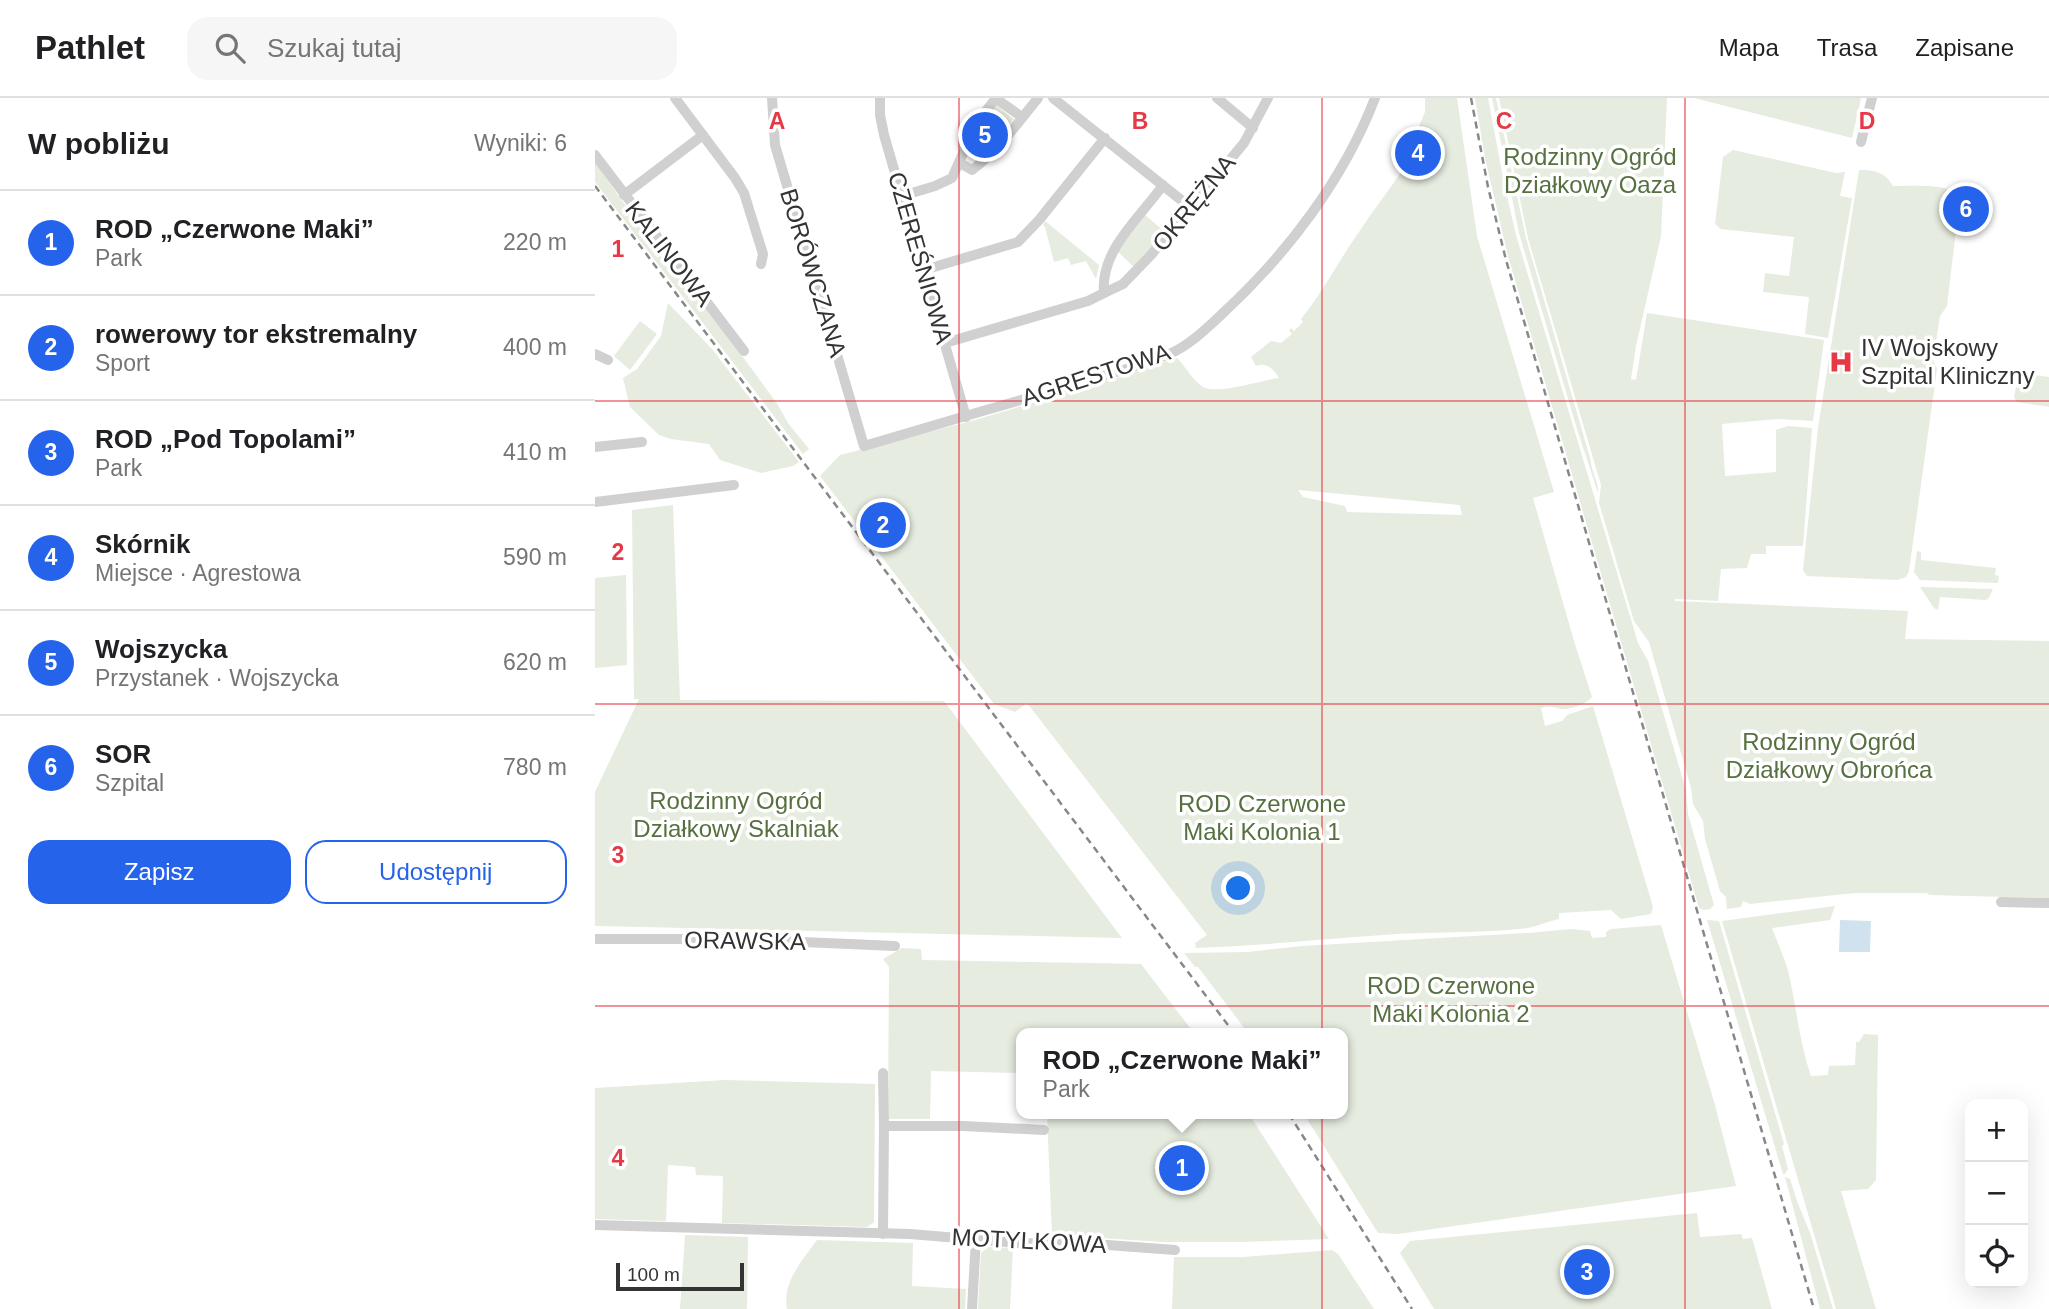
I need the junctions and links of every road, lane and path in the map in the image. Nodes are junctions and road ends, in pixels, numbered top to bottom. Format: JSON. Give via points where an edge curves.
{"nodes":[{"id":1,"x":772,"y":98,"type":"edge"},
{"id":2,"x":880,"y":98,"type":"edge"},
{"id":3,"x":995,"y":98,"type":"edge"},
{"id":4,"x":1038,"y":98,"type":"edge"},
{"id":5,"x":1053,"y":98,"type":"edge"},
{"id":6,"x":1217,"y":98,"type":"edge"},
{"id":7,"x":1268,"y":98,"type":"edge"},
{"id":8,"x":1375,"y":98,"type":"edge"},
{"id":9,"x":1872,"y":98,"type":"edge"},
{"id":10,"x":682,"y":101,"type":"edge"},
{"id":11,"x":1022,"y":117,"type":"junction"},
{"id":12,"x":1253,"y":128,"type":"junction"},
{"id":13,"x":703,"y":135,"type":"junction"},
{"id":14,"x":1105,"y":138,"type":"junction"},
{"id":15,"x":1861,"y":142,"type":"dead end"},
{"id":16,"x":595,"y":155,"type":"edge"},
{"id":17,"x":960,"y":163,"type":"junction"},
{"id":18,"x":1163,"y":185,"type":"junction"},
{"id":19,"x":624,"y":195,"type":"junction"},
{"id":20,"x":902,"y":196,"type":"junction"},
{"id":21,"x":1190,"y":206,"type":"junction"},
{"id":22,"x":761,"y":264,"type":"dead end"},
{"id":23,"x":924,"y":270,"type":"junction"},
{"id":24,"x":1104,"y":293,"type":"junction"},
{"id":25,"x":944,"y":343,"type":"junction"},
{"id":26,"x":744,"y":351,"type":"dead end"},
{"id":27,"x":595,"y":354,"type":"edge"},
{"id":28,"x":608,"y":360,"type":"dead end"},
{"id":29,"x":966,"y":417,"type":"junction"},
{"id":30,"x":642,"y":442,"type":"dead end"},
{"id":31,"x":864,"y":446,"type":"joint"},
{"id":32,"x":595,"y":447,"type":"edge"},
{"id":33,"x":734,"y":485,"type":"dead end"},
{"id":34,"x":595,"y":502,"type":"edge"},
{"id":35,"x":2001,"y":902,"type":"dead end"},
{"id":36,"x":2049,"y":903,"type":"edge"},
{"id":37,"x":595,"y":939,"type":"edge"},
{"id":38,"x":895,"y":946,"type":"dead end"},
{"id":39,"x":883,"y":1073,"type":"dead end"},
{"id":40,"x":884,"y":1126,"type":"junction"},
{"id":41,"x":1044,"y":1130,"type":"dead end"},
{"id":42,"x":595,"y":1225,"type":"edge"},
{"id":43,"x":883,"y":1234,"type":"junction"},
{"id":44,"x":976,"y":1239,"type":"junction"},
{"id":45,"x":1175,"y":1250,"type":"dead end"},
{"id":46,"x":972,"y":1309,"type":"edge"}],
"edges":[{"from":1,"to":31,"type":"street","name":"BORÓWCZANA","via":[[775,145]]},
{"from":2,"to":20,"type":"street","name":"CZEREŚNIOWA","via":[[882,125]]},
{"from":3,"to":11,"type":"street"},
{"from":3,"to":17,"type":"street","via":[[976,124]]},
{"from":4,"to":11,"type":"street"},
{"from":5,"to":14,"type":"street"},
{"from":6,"to":12,"type":"street"},
{"from":7,"to":12,"type":"street","name":"OKRĘŻNA"},
{"from":8,"to":29,"type":"street","name":"AGRESTOWA","via":[[1365,126],[1287,246],[1208,327],[1169,354]]},
{"from":9,"to":15,"type":"street"},
{"from":10,"to":13,"type":"street"},
{"from":11,"to":17,"type":"street","via":[[983,162],[972,170]]},
{"from":12,"to":21,"type":"street","name":"OKRĘŻNA"},
{"from":13,"to":19,"type":"street"},
{"from":13,"to":22,"type":"street","via":[[744,193],[763,254]]},
{"from":14,"to":18,"type":"street"},
{"from":14,"to":23,"type":"street","via":[[1018,242]]},
{"from":16,"to":19,"type":"street","name":"KALINOWA"},
{"from":17,"to":20,"type":"street","via":[[946,182]]},
{"from":18,"to":21,"type":"street"},
{"from":18,"to":24,"type":"street","name":"OKRĘŻNA","via":[[1111,254]]},
{"from":19,"to":26,"type":"street","name":"KALINOWA"},
{"from":20,"to":23,"type":"street","name":"CZEREŚNIOWA"},
{"from":21,"to":24,"type":"street","name":"OKRĘŻNA","via":[[1133,275]]},
{"from":23,"to":25,"type":"street","name":"CZEREŚNIOWA"},
{"from":24,"to":25,"type":"street","name":"OKRĘŻNA"},
{"from":25,"to":29,"type":"street","name":"CZEREŚNIOWA"},
{"from":27,"to":28,"type":"street"},
{"from":29,"to":31,"type":"street","name":"AGRESTOWA"},
{"from":30,"to":32,"type":"street"},
{"from":33,"to":34,"type":"street"},
{"from":35,"to":36,"type":"street"},
{"from":37,"to":38,"type":"street","name":"ORAWSKA"},
{"from":39,"to":40,"type":"street"},
{"from":40,"to":41,"type":"street"},
{"from":40,"to":43,"type":"street"},
{"from":42,"to":43,"type":"street","name":"MOTYLKOWA"},
{"from":43,"to":44,"type":"street","name":"MOTYLKOWA"},
{"from":44,"to":45,"type":"street","name":"MOTYLKOWA"},
{"from":44,"to":46,"type":"street"}]}
